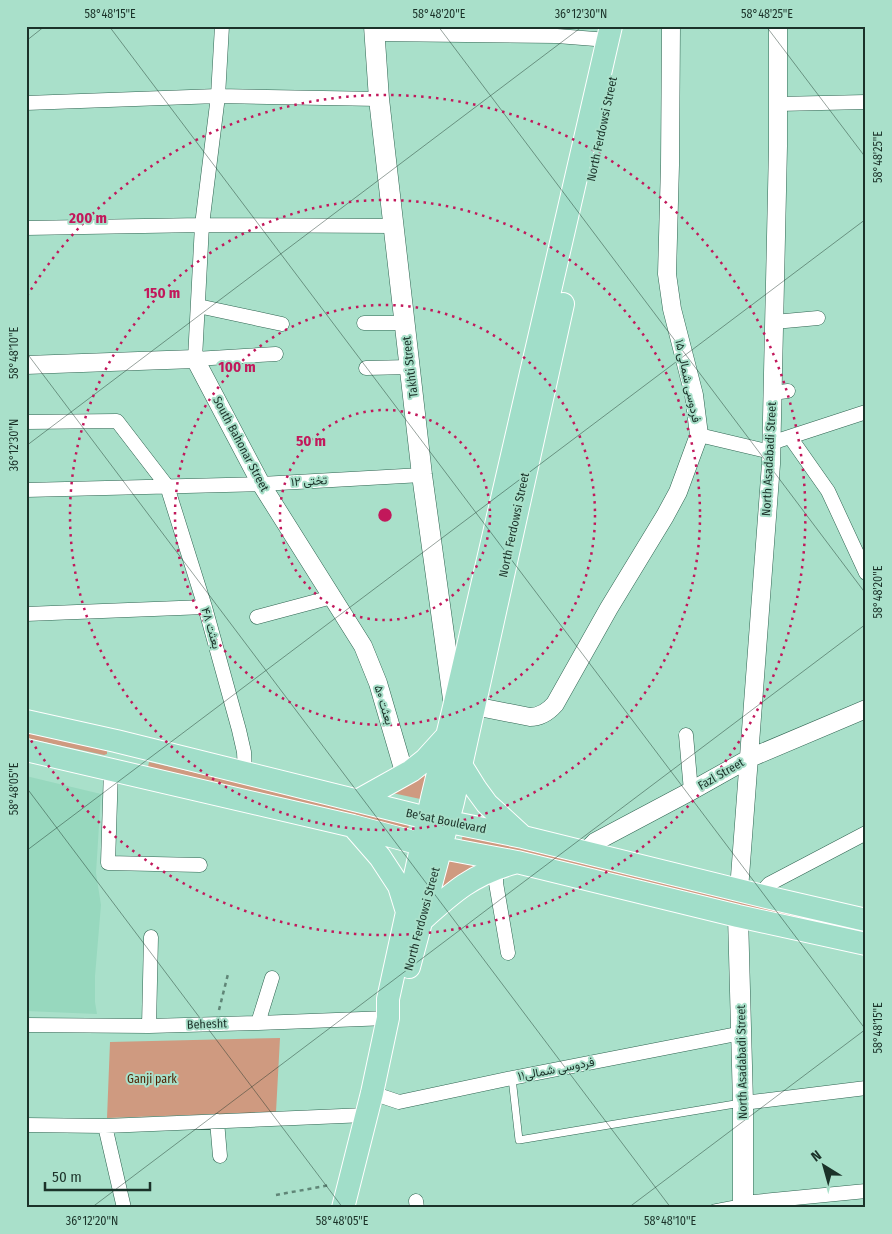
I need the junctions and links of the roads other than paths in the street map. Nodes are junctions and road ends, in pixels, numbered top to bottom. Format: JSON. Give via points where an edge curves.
{"nodes":[{"id":1,"x":222,"y":26,"type":"edge"},
{"id":2,"x":671,"y":26,"type":"edge"},
{"id":3,"x":778,"y":26,"type":"edge"},
{"id":4,"x":374,"y":30,"type":"edge"},
{"id":5,"x":558,"y":31,"type":"edge"},
{"id":6,"x":615,"y":31,"type":"edge"},
{"id":7,"x":218,"y":96,"type":"junction"},
{"id":8,"x":379,"y":99,"type":"junction"},
{"id":9,"x":866,"y":102,"type":"edge"},
{"id":10,"x":26,"y":103,"type":"edge"},
{"id":11,"x":778,"y":104,"type":"junction"},
{"id":12,"x":202,"y":225,"type":"junction"},
{"id":13,"x":394,"y":226,"type":"junction"},
{"id":14,"x":26,"y":228,"type":"edge"},
{"id":15,"x":198,"y":306,"type":"junction"},
{"id":16,"x":818,"y":318,"type":"dead end"},
{"id":17,"x":774,"y":322,"type":"junction"},
{"id":18,"x":364,"y":323,"type":"dead end"},
{"id":19,"x":405,"y":323,"type":"junction"},
{"id":20,"x":282,"y":324,"type":"dead end"},
{"id":21,"x":276,"y":354,"type":"dead end"},
{"id":22,"x":195,"y":359,"type":"junction"},
{"id":23,"x":26,"y":365,"type":"edge"},
{"id":24,"x":410,"y":367,"type":"junction"},
{"id":25,"x":366,"y":368,"type":"dead end"},
{"id":26,"x":866,"y":412,"type":"edge"},
{"id":27,"x":26,"y":422,"type":"edge"},
{"id":28,"x":699,"y":436,"type":"junction"},
{"id":29,"x":790,"y":437,"type":"junction"},
{"id":30,"x":771,"y":447,"type":"junction"},
{"id":31,"x":422,"y":474,"type":"junction"},
{"id":32,"x":261,"y":484,"type":"junction"},
{"id":33,"x":167,"y":486,"type":"junction"},
{"id":34,"x":26,"y":490,"type":"edge"},
{"id":35,"x":866,"y":573,"type":"edge"},
{"id":36,"x":332,"y":597,"type":"junction"},
{"id":37,"x":205,"y":607,"type":"junction"},
{"id":38,"x":26,"y":614,"type":"edge"},
{"id":39,"x":257,"y":617,"type":"dead end"},
{"id":40,"x":363,"y":646,"type":"joint"},
{"id":41,"x":464,"y":706,"type":"junction"},
{"id":42,"x":866,"y":709,"type":"edge"},
{"id":43,"x":26,"y":721,"type":"edge"},
{"id":44,"x":447,"y":735,"type":"junction"},
{"id":45,"x":686,"y":735,"type":"dead end"},
{"id":46,"x":116,"y":741,"type":"junction"},
{"id":47,"x":26,"y":750,"type":"edge"},
{"id":48,"x":750,"y":758,"type":"junction"},
{"id":49,"x":402,"y":765,"type":"dead end"},
{"id":50,"x":461,"y":765,"type":"junction"},
{"id":51,"x":111,"y":769,"type":"junction"},
{"id":52,"x":245,"y":772,"type":"junction"},
{"id":53,"x":691,"y":792,"type":"junction"},
{"id":54,"x":359,"y":800,"type":"junction"},
{"id":55,"x":438,"y":819,"type":"junction"},
{"id":56,"x":353,"y":826,"type":"junction"},
{"id":57,"x":866,"y":833,"type":"edge"},
{"id":58,"x":523,"y":837,"type":"junction"},
{"id":59,"x":431,"y":846,"type":"junction"},
{"id":60,"x":579,"y":852,"type":"junction"},
{"id":61,"x":200,"y":865,"type":"dead end"},
{"id":62,"x":506,"y":865,"type":"junction"},
{"id":63,"x":569,"y":875,"type":"junction"},
{"id":64,"x":749,"y":892,"type":"junction"},
{"id":65,"x":415,"y":916,"type":"junction"},
{"id":66,"x":738,"y":916,"type":"junction"},
{"id":67,"x":866,"y":920,"type":"edge"},
{"id":68,"x":151,"y":937,"type":"dead end"},
{"id":69,"x":866,"y":944,"type":"edge"},
{"id":70,"x":508,"y":953,"type":"dead end"},
{"id":71,"x":272,"y":978,"type":"dead end"},
{"id":72,"x":388,"y":1018,"type":"junction"},
{"id":73,"x":258,"y":1023,"type":"junction"},
{"id":74,"x":26,"y":1025,"type":"edge"},
{"id":75,"x":149,"y":1026,"type":"junction"},
{"id":76,"x":742,"y":1033,"type":"junction"},
{"id":77,"x":512,"y":1078,"type":"junction"},
{"id":78,"x":866,"y":1088,"type":"edge"},
{"id":79,"x":372,"y":1093,"type":"junction"},
{"id":80,"x":743,"y":1103,"type":"junction"},
{"id":81,"x":366,"y":1115,"type":"junction"},
{"id":82,"x":217,"y":1121,"type":"junction"},
{"id":83,"x":26,"y":1125,"type":"edge"},
{"id":84,"x":105,"y":1126,"type":"junction"},
{"id":85,"x":220,"y":1156,"type":"dead end"},
{"id":86,"x":866,"y":1191,"type":"edge"},
{"id":87,"x":743,"y":1205,"type":"edge"},
{"id":88,"x":124,"y":1208,"type":"edge"},
{"id":89,"x":343,"y":1208,"type":"edge"},
{"id":90,"x":714,"y":1208,"type":"edge"}],
"edges":[{"from":1,"to":7,"type":"street"},
{"from":2,"to":28,"type":"street","name":"فردوسی شمالی ۱۵","via":[[667,274],[672,309],[694,395]]},
{"from":3,"to":11,"type":"street","name":"North Asadabadi Street"},
{"from":4,"to":5,"type":"street"},
{"from":4,"to":8,"type":"main road","name":"Takhti Street"},
{"from":5,"to":6,"type":"street"},
{"from":6,"to":41,"type":"main road","name":"North Ferdowsi Street"},
{"from":7,"to":8,"type":"street"},
{"from":7,"to":10,"type":"street"},
{"from":7,"to":12,"type":"street"},
{"from":8,"to":13,"type":"main road","name":"Takhti Street"},
{"from":9,"to":11,"type":"street"},
{"from":11,"to":17,"type":"street","name":"North Asadabadi Street"},
{"from":12,"to":13,"type":"street"},
{"from":12,"to":14,"type":"street"},
{"from":12,"to":15,"type":"street"},
{"from":13,"to":19,"type":"main road","name":"Takhti Street"},
{"from":15,"to":20,"type":"street"},
{"from":15,"to":22,"type":"street"},
{"from":16,"to":17,"type":"street"},
{"from":17,"to":30,"type":"street","name":"North Asadabadi Street","via":[[780,392]]},
{"from":18,"to":19,"type":"street"},
{"from":19,"to":24,"type":"main road","name":"Takhti Street"},
{"from":21,"to":22,"type":"street"},
{"from":22,"to":23,"type":"street"},
{"from":22,"to":32,"type":"street","name":"South Bahonar Street"},
{"from":24,"to":25,"type":"street"},
{"from":24,"to":31,"type":"main road","name":"Takhti Street"},
{"from":26,"to":29,"type":"street"},
{"from":27,"to":33,"type":"street","via":[[117,421]]},
{"from":28,"to":30,"type":"street"},
{"from":28,"to":41,"type":"street","name":"فردوسی شمالی ۱۵","via":[[678,492],[555,704],[537,717]]},
{"from":29,"to":30,"type":"street"},
{"from":29,"to":35,"type":"street","via":[[828,491]]},
{"from":30,"to":48,"type":"street","name":"North Asadabadi Street"},
{"from":31,"to":32,"type":"street","name":"تختی ۱۲"},
{"from":31,"to":41,"type":"main road","name":"Takhti Street","via":[[451,677]]},
{"from":32,"to":33,"type":"street","name":"تختی ۱۲"},
{"from":32,"to":36,"type":"street","name":"South Bahonar Street"},
{"from":33,"to":34,"type":"street","name":"تختی ۱۲"},
{"from":33,"to":37,"type":"street","name":"بعثت ۴۸"},
{"from":36,"to":39,"type":"street"},
{"from":36,"to":40,"type":"street","name":"South Bahonar Street"},
{"from":37,"to":38,"type":"street"},
{"from":37,"to":52,"type":"street","name":"بعثت ۴۸","via":[[239,730]]},
{"from":40,"to":49,"type":"street","name":"بعثت ۵۰","via":[[378,683]]},
{"from":41,"to":44,"type":"main road","name":"North Ferdowsi Street"},
{"from":41,"to":50,"type":"main road","name":"North Ferdowsi Street"},
{"from":42,"to":48,"type":"street","name":"Fazl Street"},
{"from":43,"to":46,"type":"main road","name":"Be'sat Boulevard"},
{"from":44,"to":54,"type":"main road","via":[[411,771]]},
{"from":44,"to":55,"type":"main road","name":"North Ferdowsi Street"},
{"from":45,"to":53,"type":"street"},
{"from":46,"to":51,"type":"main road"},
{"from":46,"to":52,"type":"main road","name":"Be'sat Boulevard"},
{"from":47,"to":51,"type":"main road","name":"Be'sat Boulevard"},
{"from":48,"to":53,"type":"street","name":"Fazl Street"},
{"from":48,"to":64,"type":"street","name":"North Asadabadi Street"},
{"from":50,"to":55,"type":"main road","name":"North Ferdowsi Street"},
{"from":50,"to":58,"type":"main road","via":[[487,804]]},
{"from":51,"to":56,"type":"main road","name":"Be'sat Boulevard"},
{"from":51,"to":61,"type":"street","via":[[108,862]]},
{"from":52,"to":54,"type":"main road","name":"Be'sat Boulevard"},
{"from":53,"to":60,"type":"street","name":"Fazl Street"},
{"from":54,"to":55,"type":"main road","name":"Be'sat Boulevard"},
{"from":55,"to":58,"type":"main road","name":"Be'sat Boulevard"},
{"from":55,"to":59,"type":"main road","name":"North Ferdowsi Street"},
{"from":56,"to":59,"type":"main road","name":"Be'sat Boulevard"},
{"from":56,"to":65,"type":"main road","via":[[380,857]]},
{"from":57,"to":64,"type":"street"},
{"from":58,"to":60,"type":"main road","name":"Be'sat Boulevard"},
{"from":59,"to":62,"type":"main road","name":"Be'sat Boulevard"},
{"from":59,"to":65,"type":"main road","name":"North Ferdowsi Street"},
{"from":60,"to":63,"type":"main road"},
{"from":60,"to":64,"type":"main road","name":"Be'sat Boulevard"},
{"from":62,"to":63,"type":"main road","name":"Be'sat Boulevard"},
{"from":62,"to":65,"type":"main road","via":[[475,877]]},
{"from":62,"to":70,"type":"street","via":[[496,883]]},
{"from":63,"to":66,"type":"main road","name":"Be'sat Boulevard"},
{"from":64,"to":67,"type":"main road","name":"Be'sat Boulevard"},
{"from":65,"to":72,"type":"main road","name":"North Ferdowsi Street","via":[[399,1003]]},
{"from":66,"to":69,"type":"main road","name":"Be'sat Boulevard"},
{"from":66,"to":76,"type":"main road","name":"North Asadabadi Street"},
{"from":68,"to":75,"type":"street"},
{"from":71,"to":73,"type":"street"},
{"from":72,"to":73,"type":"street","name":"Behesht"},
{"from":72,"to":79,"type":"main road","name":"North Ferdowsi Street"},
{"from":73,"to":75,"type":"street","name":"Behesht"},
{"from":74,"to":75,"type":"street","name":"Behesht"},
{"from":76,"to":77,"type":"street","name":"فردوسی شمالی۱۱"},
{"from":76,"to":80,"type":"main road","name":"North Asadabadi Street"},
{"from":77,"to":79,"type":"street","name":"فردوسی شمالی۱۱","via":[[399,1102]]},
{"from":77,"to":80,"type":"lane","via":[[520,1140]]},
{"from":78,"to":80,"type":"street"},
{"from":79,"to":81,"type":"main road","name":"North Ferdowsi Street"},
{"from":80,"to":87,"type":"main road","name":"North Asadabadi Street"},
{"from":81,"to":82,"type":"street"},
{"from":81,"to":89,"type":"main road","name":"North Ferdowsi Street"},
{"from":82,"to":84,"type":"street"},
{"from":82,"to":85,"type":"street"},
{"from":83,"to":84,"type":"street"},
{"from":84,"to":88,"type":"street"},
{"from":86,"to":87,"type":"street"},
{"from":87,"to":90,"type":"lane"}]}
